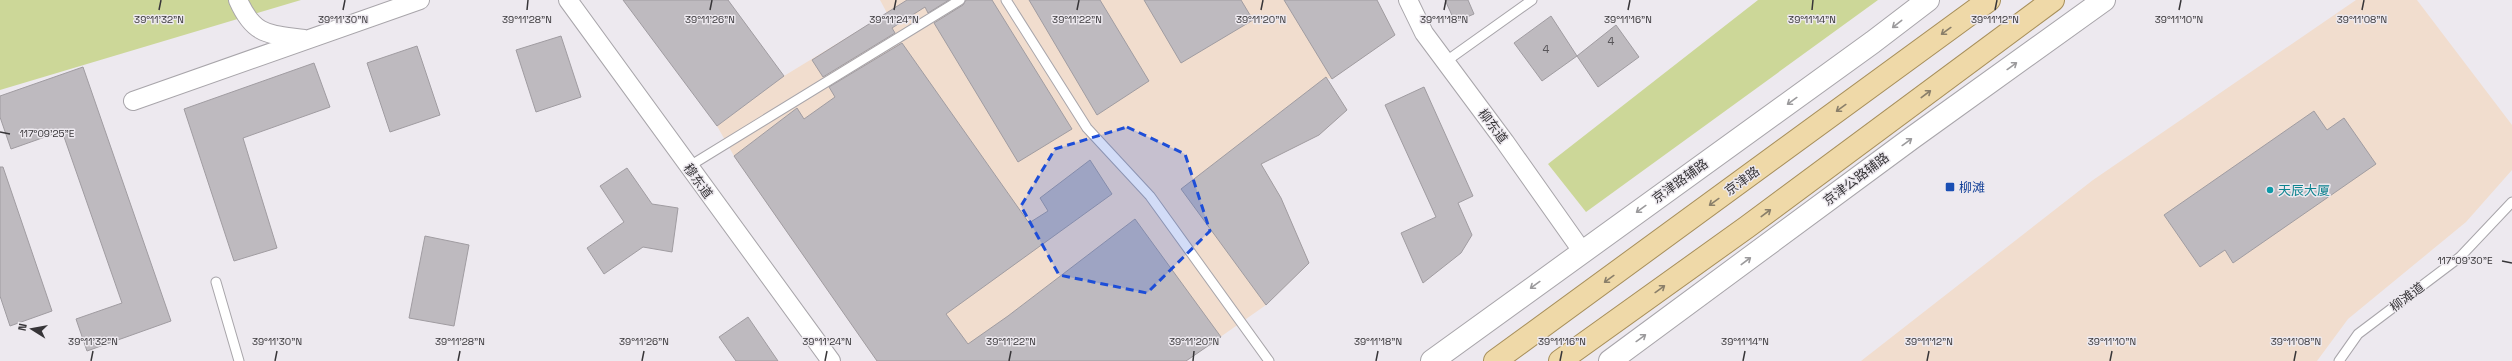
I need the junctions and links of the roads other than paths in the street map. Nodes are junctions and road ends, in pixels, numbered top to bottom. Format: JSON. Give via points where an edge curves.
{"nodes":[{"id":1,"x":238,"y":0,"type":"edge"},
{"id":2,"x":420,"y":0,"type":"edge"},
{"id":3,"x":568,"y":0,"type":"edge"},
{"id":4,"x":960,"y":0,"type":"edge"},
{"id":5,"x":1006,"y":0,"type":"edge"},
{"id":6,"x":1408,"y":0,"type":"edge"},
{"id":7,"x":1532,"y":0,"type":"edge"},
{"id":8,"x":1928,"y":0,"type":"edge"},
{"id":9,"x":1989,"y":0,"type":"edge"},
{"id":10,"x":2053,"y":0,"type":"edge"},
{"id":11,"x":2104,"y":0,"type":"edge"},
{"id":12,"x":309,"y":39,"type":"junction"},
{"id":13,"x":1445,"y":62,"type":"junction"},
{"id":14,"x":133,"y":101,"type":"dead end"},
{"id":15,"x":688,"y":167,"type":"junction"},
{"id":16,"x":2512,"y":202,"type":"edge"},
{"id":17,"x":1582,"y":251,"type":"junction"},
{"id":18,"x":216,"y":282,"type":"dead end"},
{"id":19,"x":239,"y":361,"type":"edge"},
{"id":20,"x":831,"y":361,"type":"edge"},
{"id":21,"x":1269,"y":361,"type":"edge"},
{"id":22,"x":1432,"y":361,"type":"edge"},
{"id":23,"x":1495,"y":361,"type":"edge"},
{"id":24,"x":1560,"y":361,"type":"edge"},
{"id":25,"x":1610,"y":361,"type":"edge"},
{"id":26,"x":2338,"y":361,"type":"edge"}],
"edges":[{"from":1,"to":12,"type":"street","via":[[251,22],[260,31]]},
{"from":2,"to":12,"type":"street"},
{"from":3,"to":15,"type":"street","name":"穆东道"},
{"from":4,"to":15,"type":"lane"},
{"from":5,"to":21,"type":"lane","via":[[1088,128],[1150,196]]},
{"from":6,"to":13,"type":"street","name":"柳东道","via":[[1424,33]]},
{"from":7,"to":13,"type":"lane"},
{"from":8,"to":17,"type":"street","name":"京津路辅路","one_way":true},
{"from":9,"to":23,"type":"main road","name":"京津路","one_way":true},
{"from":24,"to":10,"type":"main road","one_way":true,"via":[[1747,227]]},
{"from":25,"to":11,"type":"street","name":"京津公路辅路","one_way":true},
{"from":12,"to":14,"type":"street"},
{"from":13,"to":17,"type":"street","name":"柳东道"},
{"from":15,"to":20,"type":"street","name":"穆东道"},
{"from":16,"to":26,"type":"lane","name":"柳滩道","via":[[2460,257],[2358,334]]},
{"from":17,"to":22,"type":"street","name":"京津路辅路","one_way":true},
{"from":18,"to":19,"type":"lane"}]}
